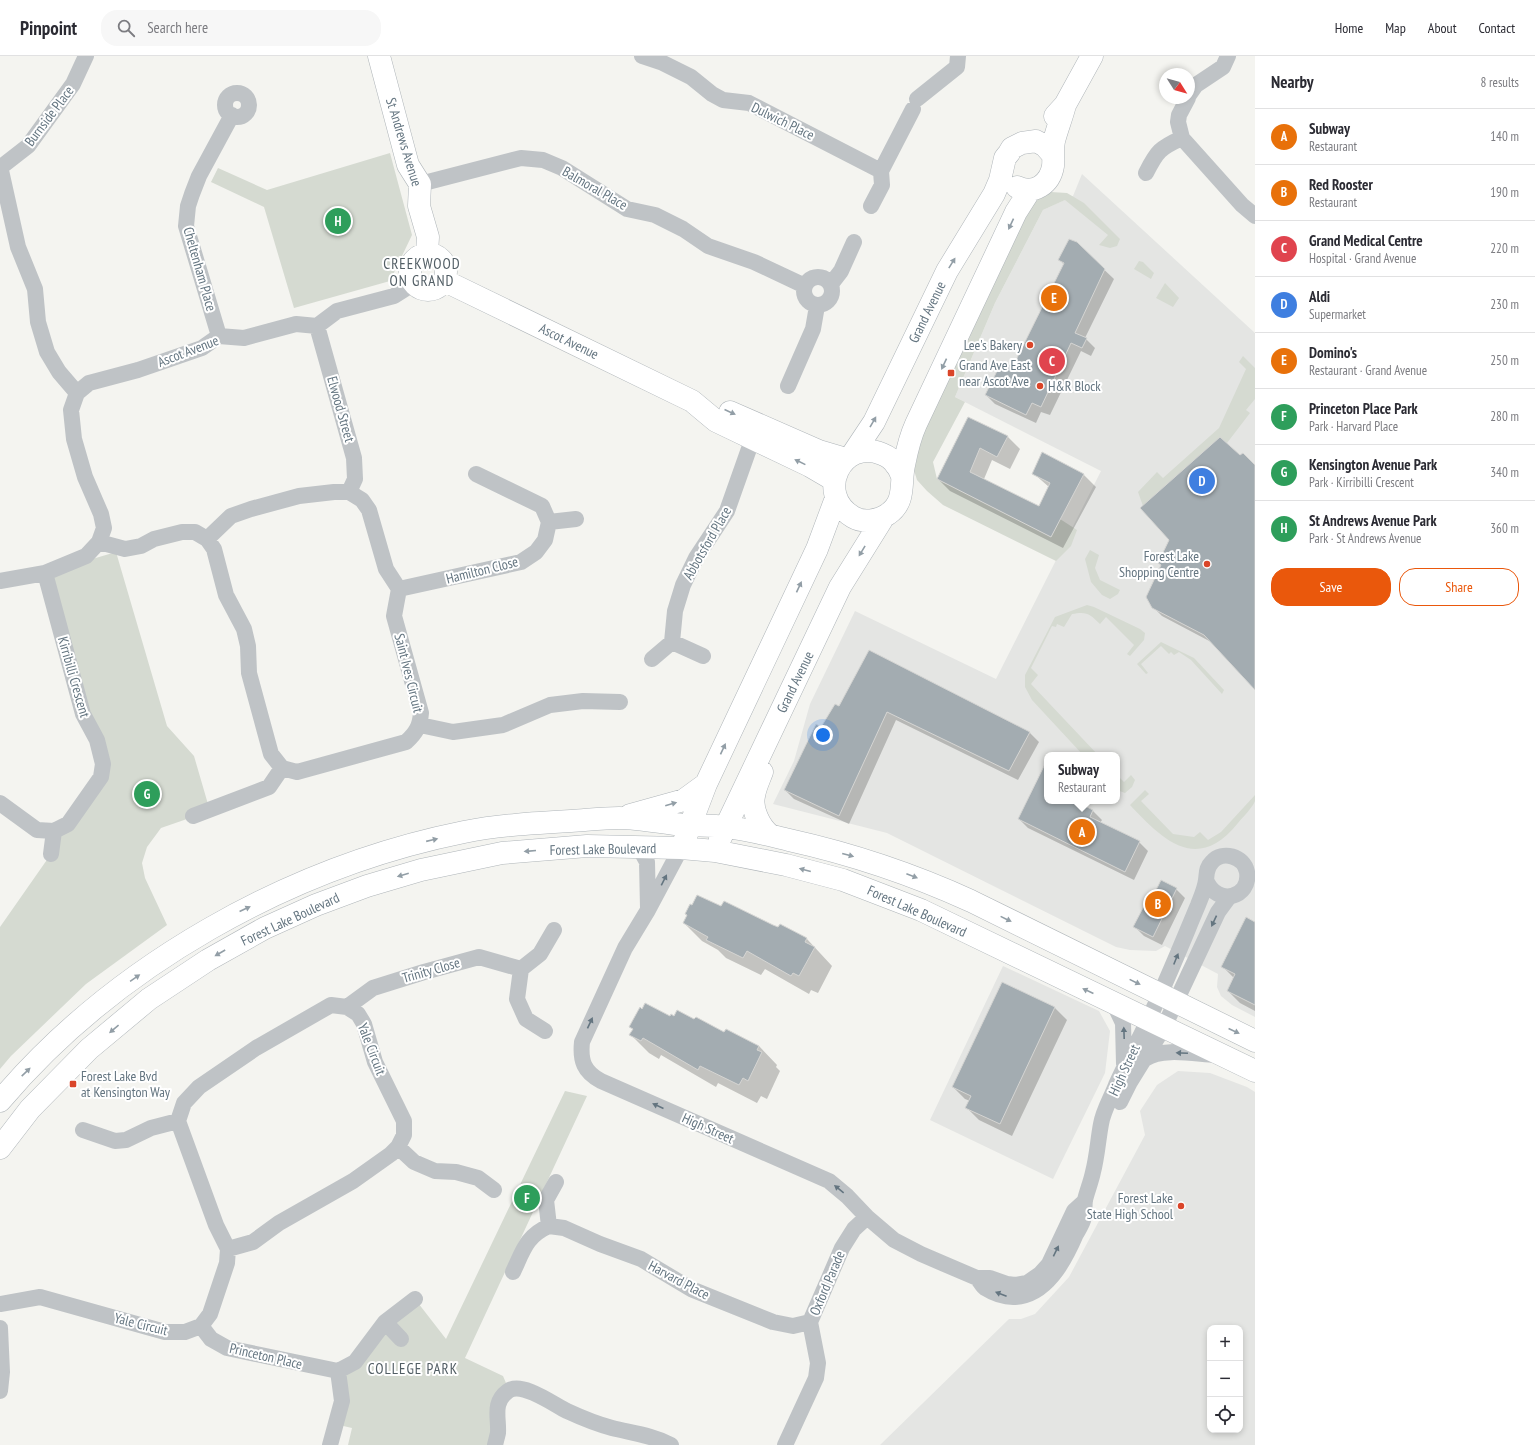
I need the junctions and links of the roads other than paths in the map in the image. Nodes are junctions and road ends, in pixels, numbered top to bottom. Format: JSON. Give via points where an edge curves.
{"nodes":[{"id":1,"x":86,"y":56,"type":"edge"},
{"id":2,"x":379,"y":56,"type":"edge"},
{"id":3,"x":642,"y":56,"type":"edge"},
{"id":4,"x":958,"y":56,"type":"edge"},
{"id":5,"x":1092,"y":56,"type":"edge"},
{"id":6,"x":1228,"y":56,"type":"edge"},
{"id":7,"x":664,"y":60,"type":"edge"},
{"id":8,"x":1195,"y":86,"type":"edge"},
{"id":9,"x":1185,"y":104,"type":"edge"},
{"id":10,"x":1065,"y":105,"type":"junction"},
{"id":11,"x":232,"y":115,"type":"dead end"},
{"id":12,"x":1182,"y":138,"type":"junction"},
{"id":13,"x":1028,"y":141,"type":"junction"},
{"id":14,"x":1052,"y":154,"type":"junction"},
{"id":15,"x":0,"y":167,"type":"edge"},
{"id":16,"x":1003,"y":169,"type":"junction"},
{"id":17,"x":881,"y":171,"type":"junction"},
{"id":18,"x":1146,"y":173,"type":"dead end"},
{"id":19,"x":420,"y":184,"type":"junction"},
{"id":20,"x":1030,"y":190,"type":"junction"},
{"id":21,"x":872,"y":206,"type":"dead end"},
{"id":22,"x":1255,"y":216,"type":"edge"},
{"id":23,"x":854,"y":242,"type":"dead end"},
{"id":24,"x":427,"y":253,"type":"junction"},
{"id":25,"x":445,"y":281,"type":"junction"},
{"id":26,"x":413,"y":284,"type":"junction"},
{"id":27,"x":831,"y":284,"type":"junction"},
{"id":28,"x":804,"y":286,"type":"junction"},
{"id":29,"x":817,"y":306,"type":"junction"},
{"id":30,"x":317,"y":326,"type":"junction"},
{"id":31,"x":219,"y":336,"type":"junction"},
{"id":32,"x":788,"y":386,"type":"dead end"},
{"id":33,"x":77,"y":393,"type":"junction"},
{"id":34,"x":756,"y":432,"type":"junction"},
{"id":35,"x":849,"y":457,"type":"junction"},
{"id":36,"x":476,"y":474,"type":"dead end"},
{"id":37,"x":902,"y":476,"type":"junction"},
{"id":38,"x":835,"y":489,"type":"junction"},
{"id":39,"x":349,"y":492,"type":"junction"},
{"id":40,"x":883,"y":518,"type":"junction"},
{"id":41,"x":576,"y":519,"type":"dead end"},
{"id":42,"x":548,"y":522,"type":"junction"},
{"id":43,"x":207,"y":539,"type":"junction"},
{"id":44,"x":99,"y":542,"type":"junction"},
{"id":45,"x":45,"y":573,"type":"junction"},
{"id":46,"x":0,"y":581,"type":"edge"},
{"id":47,"x":399,"y":589,"type":"junction"},
{"id":48,"x":672,"y":642,"type":"junction"},
{"id":49,"x":703,"y":656,"type":"dead end"},
{"id":50,"x":652,"y":659,"type":"dead end"},
{"id":51,"x":620,"y":702,"type":"dead end"},
{"id":52,"x":420,"y":725,"type":"junction"},
{"id":53,"x":760,"y":753,"type":"junction"},
{"id":54,"x":282,"y":768,"type":"junction"},
{"id":55,"x":706,"y":784,"type":"junction"},
{"id":56,"x":0,"y":802,"type":"edge"},
{"id":57,"x":193,"y":816,"type":"dead end"},
{"id":58,"x":620,"y":818,"type":"junction"},
{"id":59,"x":691,"y":825,"type":"junction"},
{"id":60,"x":725,"y":827,"type":"junction"},
{"id":61,"x":54,"y":832,"type":"junction"},
{"id":62,"x":770,"y":835,"type":"junction"},
{"id":63,"x":639,"y":847,"type":"junction"},
{"id":64,"x":681,"y":848,"type":"junction"},
{"id":65,"x":715,"y":851,"type":"junction"},
{"id":66,"x":51,"y":854,"type":"dead end"},
{"id":67,"x":1206,"y":880,"type":"junction"},
{"id":68,"x":1229,"y":897,"type":"junction"},
{"id":69,"x":648,"y":910,"type":"junction"},
{"id":70,"x":554,"y":930,"type":"dead end"},
{"id":71,"x":521,"y":969,"type":"junction"},
{"id":72,"x":1168,"y":999,"type":"junction"},
{"id":73,"x":1113,"y":1002,"type":"junction"},
{"id":74,"x":347,"y":1007,"type":"junction"},
{"id":75,"x":1156,"y":1023,"type":"junction"},
{"id":76,"x":545,"y":1031,"type":"dead end"},
{"id":77,"x":1255,"y":1041,"type":"edge"},
{"id":78,"x":1220,"y":1055,"type":"junction"},
{"id":79,"x":1145,"y":1059,"type":"junction"},
{"id":80,"x":1124,"y":1066,"type":"junction"},
{"id":81,"x":1255,"y":1071,"type":"edge"},
{"id":82,"x":0,"y":1101,"type":"edge"},
{"id":83,"x":178,"y":1121,"type":"junction"},
{"id":84,"x":83,"y":1130,"type":"dead end"},
{"id":85,"x":398,"y":1147,"type":"junction"},
{"id":86,"x":0,"y":1148,"type":"edge"},
{"id":87,"x":1097,"y":1148,"type":"junction"},
{"id":88,"x":556,"y":1182,"type":"dead end"},
{"id":89,"x":494,"y":1190,"type":"dead end"},
{"id":90,"x":867,"y":1217,"type":"junction"},
{"id":91,"x":549,"y":1226,"type":"junction"},
{"id":92,"x":228,"y":1249,"type":"junction"},
{"id":93,"x":513,"y":1272,"type":"dead end"},
{"id":94,"x":415,"y":1299,"type":"dead end"},
{"id":95,"x":0,"y":1304,"type":"edge"},
{"id":96,"x":385,"y":1322,"type":"junction"},
{"id":97,"x":810,"y":1322,"type":"junction"},
{"id":98,"x":201,"y":1326,"type":"junction"},
{"id":99,"x":0,"y":1328,"type":"edge"},
{"id":100,"x":401,"y":1339,"type":"dead end"},
{"id":101,"x":338,"y":1371,"type":"junction"},
{"id":102,"x":0,"y":1391,"type":"edge"},
{"id":103,"x":330,"y":1445,"type":"edge"},
{"id":104,"x":495,"y":1445,"type":"edge"},
{"id":105,"x":671,"y":1445,"type":"edge"},
{"id":106,"x":785,"y":1445,"type":"edge"}],
"edges":[{"from":1,"to":15,"type":"street","name":"Burnside Place","via":[[73,84],[28,146]]},
{"from":2,"to":19,"type":"street","name":"St Andrews Avenue","via":[[408,165]]},
{"from":3,"to":7,"type":"street","name":"Dulwich Place"},
{"from":4,"to":17,"type":"street","via":[[957,67],[915,104]]},
{"from":5,"to":10,"type":"street","name":"Grand Avenue"},
{"from":6,"to":8,"type":"street","via":[[1223,67]]},
{"from":7,"to":17,"type":"street","name":"Dulwich Place","via":[[712,94],[724,100],[749,104]]},
{"from":9,"to":12,"type":"street","via":[[1178,122]]},
{"from":10,"to":13,"type":"street","name":"Grand Avenue"},
{"from":10,"to":14,"type":"street","name":"Grand Avenue"},
{"from":11,"to":31,"type":"street","name":"Cheltenham Place","via":[[199,176],[188,206],[186,226]]},
{"from":12,"to":18,"type":"street","via":[[1162,148]]},
{"from":12,"to":22,"type":"street"},
{"from":13,"to":14,"type":"street","via":[[1042,143]]},
{"from":13,"to":16,"type":"street","name":"Grand Avenue","via":[[1012,148],[1005,158]]},
{"from":14,"to":20,"type":"street","name":"Grand Avenue","via":[[1050,177],[1042,186]]},
{"from":15,"to":33,"type":"street","via":[[18,247],[34,289],[38,322],[48,352],[59,372]]},
{"from":16,"to":20,"type":"street","via":[[1005,177],[1012,185]]},
{"from":35,"to":16,"type":"street","name":"Grand Avenue","one_way":true,"via":[[874,422],[947,271],[994,194]]},
{"from":17,"to":21,"type":"street","via":[[882,185]]},
{"from":19,"to":24,"type":"street","name":"St Andrews Avenue","via":[[419,206],[428,237]]},
{"from":19,"to":28,"type":"street","name":"Balmoral Place","via":[[521,158],[543,160],[562,168],[627,209],[655,215],[683,229],[708,246],[754,262]]},
{"from":20,"to":37,"type":"street","name":"Grand Avenue","one_way":true,"via":[[1016,212],[916,424],[908,443]]},
{"from":23,"to":27,"type":"street","via":[[841,271]]},
{"from":24,"to":25,"type":"street","via":[[440,257],[447,268]]},
{"from":24,"to":26,"type":"street","via":[[414,259],[409,273]]},
{"from":25,"to":26,"type":"street","via":[[436,289],[423,291]]},
{"from":25,"to":34,"type":"street","name":"Ascot Avenue","via":[[692,402],[716,421]]},
{"from":26,"to":30,"type":"street","via":[[394,296],[337,311]]},
{"from":27,"to":28,"type":"street","via":[[817,277],[808,280]]},
{"from":27,"to":29,"type":"street","via":[[830,299]]},
{"from":28,"to":29,"type":"street","via":[[805,299]]},
{"from":29,"to":32,"type":"street","via":[[813,329]]},
{"from":30,"to":31,"type":"street","name":"Ascot Avenue","via":[[296,324],[244,338]]},
{"from":30,"to":39,"type":"street","name":"Elwood Street","via":[[354,458],[355,479]]},
{"from":31,"to":33,"type":"street","name":"Ascot Avenue","via":[[202,348],[90,383]]},
{"from":33,"to":44,"type":"street","via":[[71,410],[74,439],[85,477],[101,514],[104,528]]},
{"from":34,"to":35,"type":"street","name":"Ascot Avenue"},
{"from":38,"to":34,"type":"street","name":"Ascot Avenue","one_way":true,"via":[[810,466]]},
{"from":34,"to":48,"type":"street","name":"Abbotsford Place","via":[[727,510],[696,558],[683,585],[675,611]]},
{"from":35,"to":37,"type":"street","via":[[864,451],[876,452],[887,456]]},
{"from":35,"to":38,"type":"street","name":"Grand Avenue","via":[[838,468]]},
{"from":36,"to":42,"type":"street","via":[[542,506]]},
{"from":37,"to":40,"type":"street","name":"Grand Avenue","via":[[901,497],[897,505]]},
{"from":38,"to":40,"type":"street","via":[[843,510],[855,518],[869,521]]},
{"from":55,"to":38,"type":"street","name":"Grand Avenue","one_way":true,"via":[[817,549]]},
{"from":39,"to":43,"type":"street","via":[[299,496],[251,509],[231,516]]},
{"from":39,"to":47,"type":"street","via":[[362,500],[369,510],[386,569]]},
{"from":40,"to":53,"type":"street","name":"Grand Avenue","one_way":true,"via":[[840,586]]},
{"from":41,"to":42,"type":"street"},
{"from":42,"to":47,"type":"street","name":"Hamilton Close","via":[[545,540],[536,552],[521,562]]},
{"from":43,"to":44,"type":"street","via":[[195,532],[182,532],[125,549]]},
{"from":43,"to":54,"type":"street","via":[[214,549],[226,594],[244,629],[248,646],[249,673],[271,754]]},
{"from":44,"to":45,"type":"street","via":[[86,556]]},
{"from":45,"to":46,"type":"street"},
{"from":45,"to":61,"type":"street","name":"Kirribilli Crescent","via":[[83,714],[98,740],[103,764],[101,777],[68,824]]},
{"from":47,"to":52,"type":"street","name":"Saint Ives Circuit","via":[[394,616],[421,713]]},
{"from":48,"to":49,"type":"street"},
{"from":48,"to":50,"type":"street"},
{"from":51,"to":52,"type":"street","via":[[583,701],[550,705],[503,725],[453,732]]},
{"from":52,"to":54,"type":"street","name":"Saint Ives Circuit","via":[[406,742],[297,772]]},
{"from":53,"to":60,"type":"street","name":"Grand Avenue"},
{"from":53,"to":62,"type":"street","via":[[766,761],[754,797],[760,824]]},
{"from":54,"to":57,"type":"street","via":[[269,787]]},
{"from":58,"to":55,"type":"street","name":"Grand Avenue","one_way":true,"via":[[684,800]]},
{"from":55,"to":59,"type":"street","name":"Grand Avenue"},
{"from":56,"to":61,"type":"street","via":[[37,830]]},
{"from":58,"to":59,"type":"street","name":"Forest Lake Boulevard"},
{"from":82,"to":58,"type":"street","name":"Forest Lake Boulevard","one_way":true,"via":[[21,1076],[67,1033],[122,988],[177,949],[240,912],[311,879],[396,848],[466,832],[528,824]]},
{"from":59,"to":60,"type":"street","name":"Forest Lake Boulevard"},
{"from":59,"to":64,"type":"street","name":"Grand Avenue"},
{"from":60,"to":62,"type":"street","name":"Forest Lake Boulevard"},
{"from":60,"to":65,"type":"street","name":"Grand Avenue"},
{"from":61,"to":66,"type":"street"},
{"from":62,"to":72,"type":"street","name":"Forest Lake Boulevard","one_way":true,"via":[[875,862],[933,884]]},
{"from":63,"to":64,"type":"street","name":"Forest Lake Boulevard"},
{"from":63,"to":69,"type":"street","via":[[647,862]]},
{"from":63,"to":86,"type":"street","name":"Forest Lake Boulevard","one_way":true,"via":[[588,846],[502,853],[422,870],[367,886],[265,928],[208,960],[149,999],[78,1060],[30,1109]]},
{"from":64,"to":65,"type":"street","name":"Forest Lake Boulevard"},
{"from":69,"to":64,"type":"street","name":"High Street","one_way":true},
{"from":73,"to":65,"type":"street","name":"Forest Lake Boulevard","one_way":true,"via":[[878,892],[786,864]]},
{"from":67,"to":68,"type":"street","via":[[1214,893]]},
{"from":67,"to":68,"type":"street","via":[[1208,867],[1220,856],[1233,856],[1238,859],[1246,870],[1247,878],[1241,891]]},
{"from":72,"to":67,"type":"street","one_way":true},
{"from":68,"to":72,"type":"street","one_way":true},
{"from":90,"to":69,"type":"street","name":"High Street","one_way":true,"via":[[829,1181],[601,1081],[592,1076],[585,1067],[581,1054],[582,1042],[625,948]]},
{"from":70,"to":71,"type":"street","via":[[540,954]]},
{"from":71,"to":74,"type":"street","name":"Trinity Close","via":[[478,957],[373,988]]},
{"from":71,"to":76,"type":"street","via":[[516,999],[526,1019]]},
{"from":72,"to":75,"type":"street","name":"High Street"},
{"from":72,"to":77,"type":"street","name":"Forest Lake Boulevard","one_way":true},
{"from":73,"to":75,"type":"street","name":"Forest Lake Boulevard"},
{"from":80,"to":73,"type":"street","one_way":true,"via":[[1123,1023]]},
{"from":74,"to":83,"type":"street","via":[[331,1005],[256,1048],[198,1087],[184,1102]]},
{"from":74,"to":85,"type":"street","name":"Yale Circuit","via":[[358,1014],[364,1024],[375,1062],[404,1121],[404,1135]]},
{"from":75,"to":78,"type":"street","name":"Forest Lake Boulevard"},
{"from":75,"to":79,"type":"street","name":"High Street"},
{"from":75,"to":80,"type":"street","name":"High Street"},
{"from":78,"to":79,"type":"street","one_way":true,"via":[[1170,1052],[1152,1054]]},
{"from":78,"to":81,"type":"street","name":"Forest Lake Boulevard"},
{"from":79,"to":87,"type":"street","name":"High Street","via":[[1130,1082]]},
{"from":80,"to":87,"type":"street","name":"High Street","via":[[1101,1122]]},
{"from":83,"to":84,"type":"street","via":[[151,1128],[126,1140],[115,1140]]},
{"from":83,"to":92,"type":"street","via":[[216,1225]]},
{"from":85,"to":89,"type":"street","via":[[414,1162],[435,1171],[456,1172],[478,1178]]},
{"from":85,"to":92,"type":"street","via":[[353,1181],[279,1222],[253,1242]]},
{"from":87,"to":90,"type":"street","name":"High Street","via":[[1084,1217],[1062,1264],[1044,1284],[1018,1297],[1006,1297],[984,1288],[977,1278],[894,1240]]},
{"from":88,"to":91,"type":"street","via":[[546,1200]]},
{"from":90,"to":97,"type":"street","name":"Oxford Parade","via":[[854,1229],[842,1248]]},
{"from":91,"to":93,"type":"street","via":[[538,1231],[527,1242]]},
{"from":91,"to":97,"type":"street","name":"Harvard Place","via":[[564,1228],[641,1259],[691,1289],[773,1322],[793,1326]]},
{"from":92,"to":98,"type":"street","via":[[227,1263],[210,1314]]},
{"from":94,"to":96,"type":"street"},
{"from":95,"to":98,"type":"street","name":"Yale Circuit","via":[[40,1297],[166,1332],[185,1332]]},
{"from":96,"to":100,"type":"street"},
{"from":96,"to":101,"type":"street","via":[[355,1362]]},
{"from":97,"to":106,"type":"street","name":"Oxford Parade","via":[[818,1363],[816,1378]]},
{"from":98,"to":101,"type":"street","name":"Princeton Place","via":[[211,1339],[227,1348]]},
{"from":99,"to":102,"type":"street"},
{"from":101,"to":103,"type":"street","via":[[342,1401]]},
{"from":104,"to":105,"type":"street","via":[[498,1434],[497,1409],[501,1398],[510,1390],[519,1389],[531,1391],[568,1411],[610,1427],[659,1439]]}]}
